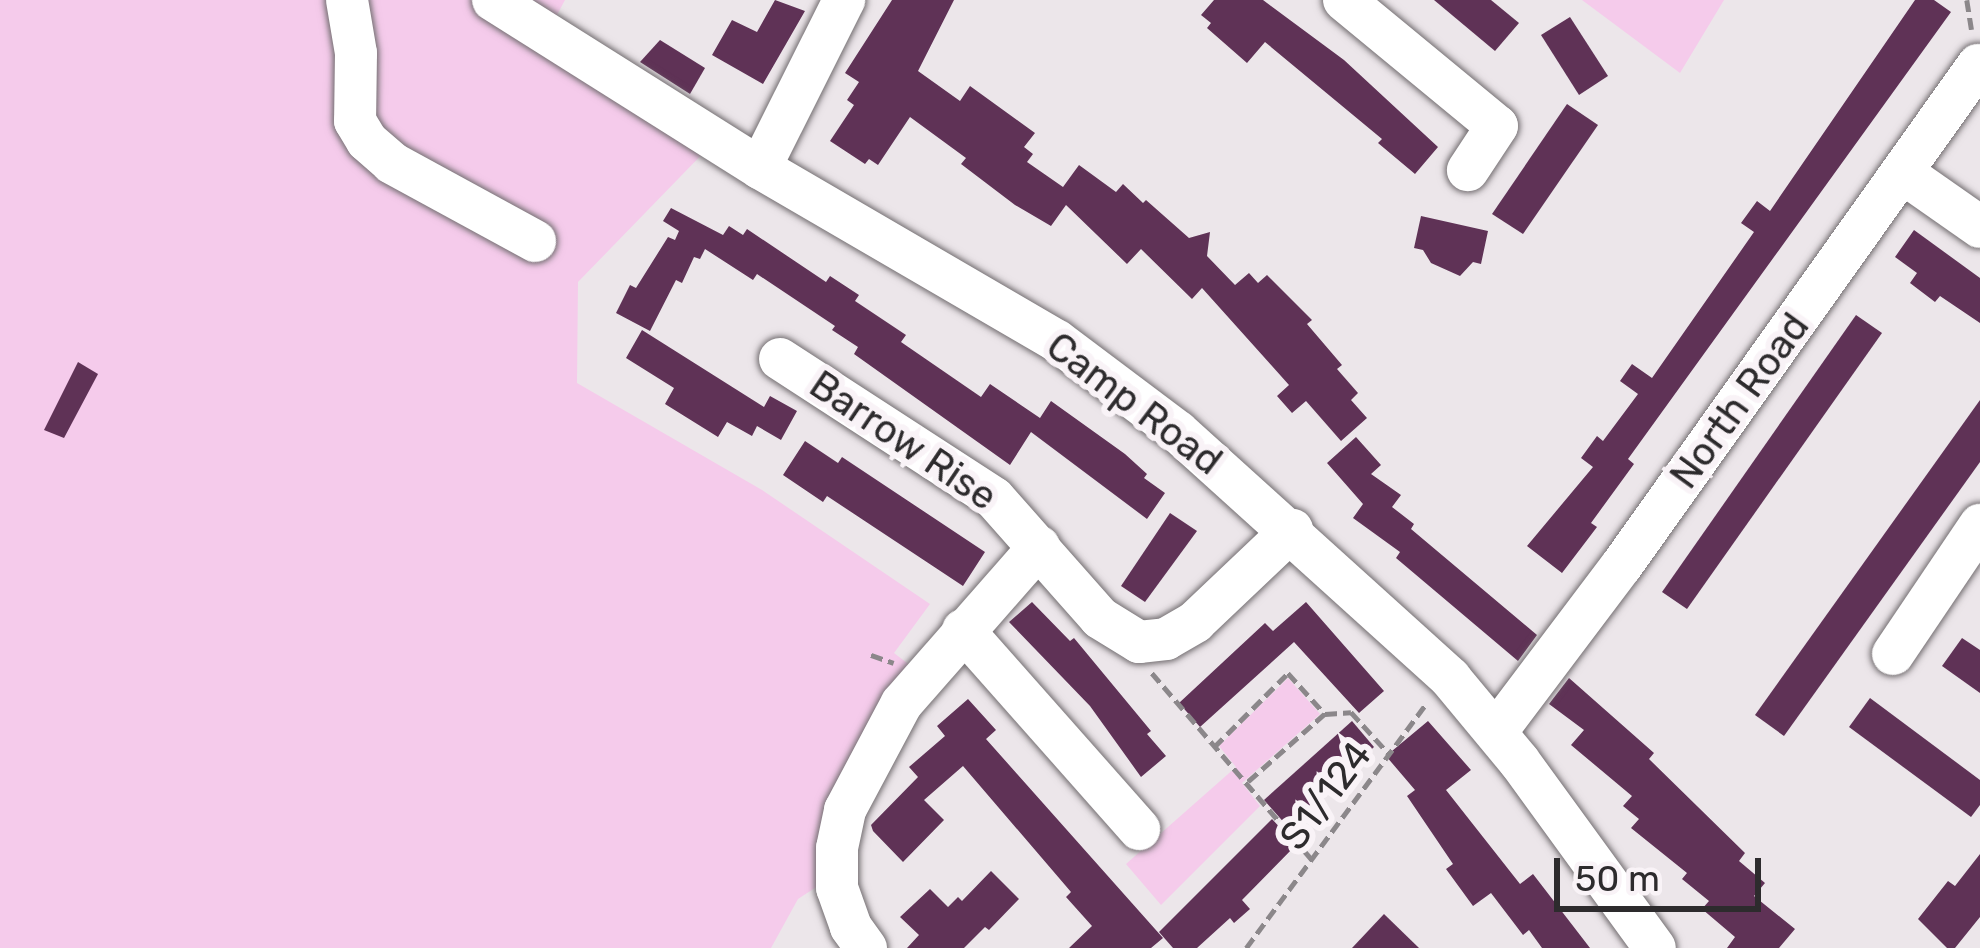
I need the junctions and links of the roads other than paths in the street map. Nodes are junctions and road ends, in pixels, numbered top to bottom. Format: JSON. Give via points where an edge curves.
{"nodes":[{"id":1,"x":346,"y":0,"type":"edge"},
{"id":2,"x":493,"y":0,"type":"edge"},
{"id":3,"x":844,"y":0,"type":"edge"},
{"id":4,"x":1344,"y":0,"type":"edge"},
{"id":5,"x":1978,"y":65,"type":"edge"},
{"id":6,"x":760,"y":168,"type":"junction"},
{"id":7,"x":1468,"y":170,"type":"dead end"},
{"id":8,"x":1903,"y":173,"type":"junction"},
{"id":9,"x":1980,"y":227,"type":"edge"},
{"id":10,"x":536,"y":241,"type":"dead end"},
{"id":11,"x":780,"y":359,"type":"dead end"},
{"id":12,"x":1980,"y":526,"type":"edge"},
{"id":13,"x":1292,"y":530,"type":"junction"},
{"id":14,"x":1039,"y":547,"type":"junction"},
{"id":15,"x":963,"y":630,"type":"junction"},
{"id":16,"x":1893,"y":654,"type":"dead end"},
{"id":17,"x":1496,"y":732,"type":"junction"},
{"id":18,"x":1139,"y":829,"type":"dead end"},
{"id":19,"x":866,"y":948,"type":"edge"},
{"id":20,"x":1655,"y":948,"type":"edge"}],
"edges":[{"from":1,"to":10,"type":"street","via":[[356,53],[355,121],[367,141],[392,163]]},
{"from":2,"to":6,"type":"street","name":"Camp Road"},
{"from":3,"to":6,"type":"street"},
{"from":4,"to":7,"type":"street","via":[[1505,114]]},
{"from":5,"to":8,"type":"street","name":"North Road"},
{"from":6,"to":13,"type":"street","name":"Camp Road","via":[[1057,341]]},
{"from":8,"to":9,"type":"street"},
{"from":8,"to":17,"type":"street","name":"North Road"},
{"from":11,"to":14,"type":"street","name":"Barrow Rise","via":[[980,487]]},
{"from":12,"to":16,"type":"street"},
{"from":13,"to":14,"type":"street","name":"Barrow Rise","via":[[1195,622],[1166,639],[1139,642],[1100,618]]},
{"from":13,"to":17,"type":"street","name":"Camp Road","via":[[1450,678]]},
{"from":14,"to":15,"type":"street"},
{"from":15,"to":18,"type":"street"},
{"from":15,"to":19,"type":"street","via":[[885,727],[840,828],[837,888]]},
{"from":17,"to":20,"type":"street","name":"Camp Road"}]}
